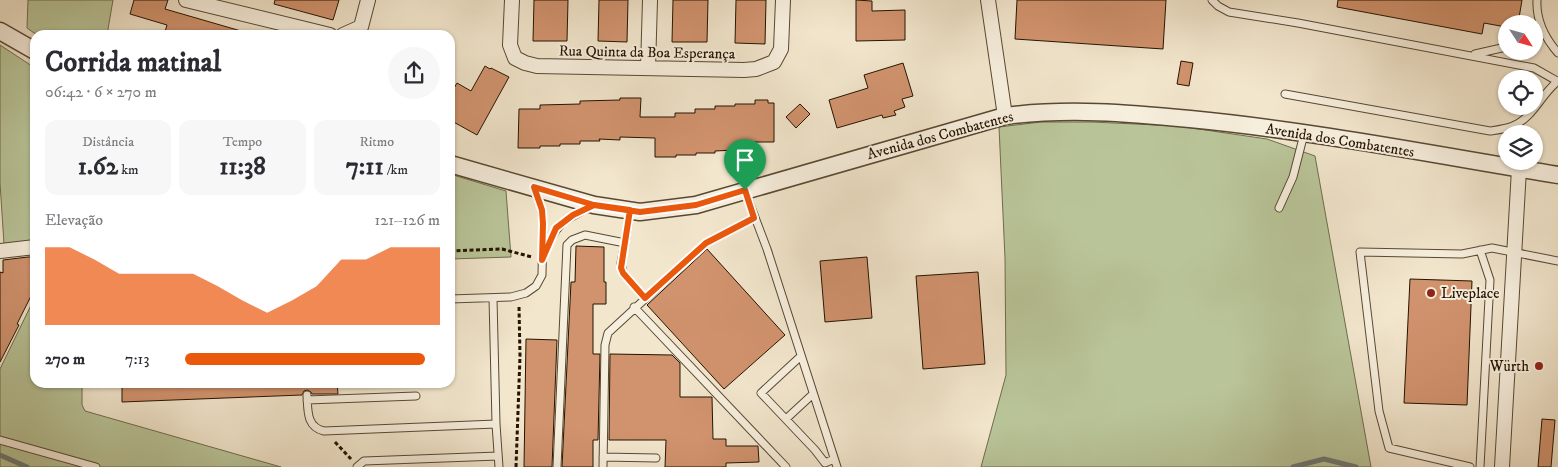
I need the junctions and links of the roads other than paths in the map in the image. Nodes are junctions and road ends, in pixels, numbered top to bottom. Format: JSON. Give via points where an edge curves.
{"nodes":[{"id":1,"x":186,"y":0,"type":"edge"},
{"id":2,"x":368,"y":0,"type":"edge"},
{"id":3,"x":512,"y":0,"type":"edge"},
{"id":4,"x":650,"y":0,"type":"edge"},
{"id":5,"x":783,"y":0,"type":"edge"},
{"id":6,"x":988,"y":0,"type":"edge"},
{"id":7,"x":1212,"y":0,"type":"edge"},
{"id":8,"x":1537,"y":0,"type":"edge"},
{"id":9,"x":1538,"y":15,"type":"edge"},
{"id":10,"x":309,"y":30,"type":"edge"},
{"id":11,"x":355,"y":30,"type":"edge"},
{"id":12,"x":1543,"y":30,"type":"edge"},
{"id":13,"x":0,"y":31,"type":"edge"},
{"id":14,"x":30,"y":48,"type":"edge"},
{"id":15,"x":1498,"y":49,"type":"edge"},
{"id":16,"x":1558,"y":53,"type":"edge"},
{"id":17,"x":1467,"y":55,"type":"junction"},
{"id":18,"x":648,"y":68,"type":"junction"},
{"id":19,"x":1557,"y":81,"type":"edge"},
{"id":20,"x":1285,"y":94,"type":"dead end"},
{"id":21,"x":1005,"y":116,"type":"junction"},
{"id":22,"x":1304,"y":134,"type":"junction"},
{"id":23,"x":455,"y":165,"type":"edge"},
{"id":24,"x":1498,"y":166,"type":"edge"},
{"id":25,"x":1519,"y":170,"type":"edge"},
{"id":26,"x":1526,"y":170,"type":"edge"},
{"id":27,"x":1558,"y":175,"type":"edge"},
{"id":28,"x":534,"y":187,"type":"junction"},
{"id":29,"x":745,"y":190,"type":"junction"},
{"id":30,"x":594,"y":205,"type":"junction"},
{"id":31,"x":1279,"y":208,"type":"dead end"},
{"id":32,"x":630,"y":210,"type":"junction"},
{"id":33,"x":754,"y":218,"type":"junction"},
{"id":34,"x":625,"y":243,"type":"junction"},
{"id":35,"x":30,"y":248,"type":"edge"},
{"id":36,"x":1480,"y":250,"type":"junction"},
{"id":37,"x":0,"y":251,"type":"edge"},
{"id":38,"x":1515,"y":253,"type":"junction"},
{"id":39,"x":542,"y":260,"type":"junction"},
{"id":40,"x":1558,"y":261,"type":"edge"},
{"id":41,"x":493,"y":298,"type":"junction"},
{"id":42,"x":645,"y":298,"type":"junction"},
{"id":43,"x":455,"y":299,"type":"edge"},
{"id":44,"x":634,"y":308,"type":"junction"},
{"id":45,"x":801,"y":356,"type":"junction"},
{"id":46,"x":813,"y":394,"type":"junction"},
{"id":47,"x":416,"y":396,"type":"dead end"},
{"id":48,"x":786,"y":419,"type":"junction"},
{"id":49,"x":496,"y":424,"type":"junction"},
{"id":50,"x":0,"y":440,"type":"edge"},
{"id":51,"x":498,"y":456,"type":"junction"},
{"id":52,"x":604,"y":457,"type":"junction"},
{"id":53,"x":656,"y":458,"type":"dead end"},
{"id":54,"x":834,"y":459,"type":"junction"},
{"id":55,"x":357,"y":466,"type":"edge"},
{"id":56,"x":96,"y":467,"type":"edge"},
{"id":57,"x":499,"y":467,"type":"edge"},
{"id":58,"x":557,"y":467,"type":"edge"},
{"id":59,"x":603,"y":467,"type":"edge"},
{"id":60,"x":786,"y":467,"type":"edge"},
{"id":61,"x":837,"y":467,"type":"edge"},
{"id":62,"x":1470,"y":467,"type":"edge"},
{"id":63,"x":1480,"y":467,"type":"edge"},
{"id":64,"x":1502,"y":467,"type":"edge"}],
"edges":[{"from":1,"to":10,"type":"street"},
{"from":2,"to":11,"type":"street","via":[[360,28]]},
{"from":3,"to":18,"type":"street","name":"Rua Quinta da Boa Esperança","via":[[510,45],[515,58],[537,66]]},
{"from":4,"to":18,"type":"street"},
{"from":5,"to":18,"type":"street","name":"Rua Quinta da Boa Esperança","via":[[781,49],[774,62],[744,70]]},
{"from":6,"to":21,"type":"street"},
{"from":7,"to":17,"type":"lane","via":[[1229,12]]},
{"from":8,"to":9,"type":"lane"},
{"from":12,"to":16,"type":"lane"},
{"from":13,"to":14,"type":"street"},
{"from":15,"to":17,"type":"lane"},
{"from":17,"to":19,"type":"lane","via":[[1534,68]]},
{"from":19,"to":20,"type":"lane","via":[[1522,120],[1513,126],[1490,131]]},
{"from":21,"to":22,"type":"street","name":"Avenida dos Combatentes","via":[[1063,111],[1126,114]]},
{"from":21,"to":29,"type":"street","name":"Avenida dos Combatentes"},
{"from":22,"to":24,"type":"street","name":"Avenida dos Combatentes"},
{"from":22,"to":31,"type":"lane","via":[[1293,178]]},
{"from":23,"to":28,"type":"street","name":"Avenida dos Combatentes"},
{"from":25,"to":38,"type":"street"},
{"from":26,"to":27,"type":"street","name":"Avenida dos Combatentes"},
{"from":28,"to":30,"type":"street","name":"Avenida dos Combatentes"},
{"from":28,"to":39,"type":"lane","via":[[542,210]]},
{"from":29,"to":32,"type":"street","name":"Avenida dos Combatentes","via":[[696,205],[640,212]]},
{"from":29,"to":33,"type":"lane"},
{"from":30,"to":32,"type":"street","name":"Avenida dos Combatentes"},
{"from":30,"to":39,"type":"lane","via":[[556,228]]},
{"from":32,"to":34,"type":"lane"},
{"from":33,"to":42,"type":"lane","via":[[706,243]]},
{"from":33,"to":45,"type":"lane"},
{"from":34,"to":42,"type":"lane","via":[[621,263],[623,273]]},
{"from":34,"to":58,"type":"lane","via":[[584,235],[572,240],[568,246]]},
{"from":35,"to":37,"type":"street"},
{"from":36,"to":38,"type":"lane","via":[[1492,248]]},
{"from":36,"to":62,"type":"lane","via":[[1462,254],[1360,252],[1379,411],[1389,448]]},
{"from":36,"to":63,"type":"lane","via":[[1490,280]]},
{"from":38,"to":40,"type":"lane"},
{"from":38,"to":64,"type":"street"},
{"from":39,"to":41,"type":"lane","via":[[542,275],[536,286],[519,296]]},
{"from":41,"to":43,"type":"lane"},
{"from":41,"to":49,"type":"lane"},
{"from":42,"to":44,"type":"lane"},
{"from":44,"to":52,"type":"lane","via":[[613,327],[606,339]]},
{"from":44,"to":60,"type":"lane"},
{"from":45,"to":46,"type":"lane"},
{"from":45,"to":48,"type":"lane","via":[[762,393]]},
{"from":46,"to":48,"type":"lane"},
{"from":46,"to":54,"type":"lane"},
{"from":47,"to":49,"type":"lane","via":[[307,397],[308,418],[318,430]]},
{"from":48,"to":54,"type":"lane","via":[[825,463]]},
{"from":49,"to":51,"type":"lane"},
{"from":50,"to":56,"type":"lane"},
{"from":51,"to":55,"type":"lane","via":[[364,461]]},
{"from":51,"to":57,"type":"lane"},
{"from":52,"to":53,"type":"lane"},
{"from":52,"to":59,"type":"lane"},
{"from":54,"to":61,"type":"lane"}]}
